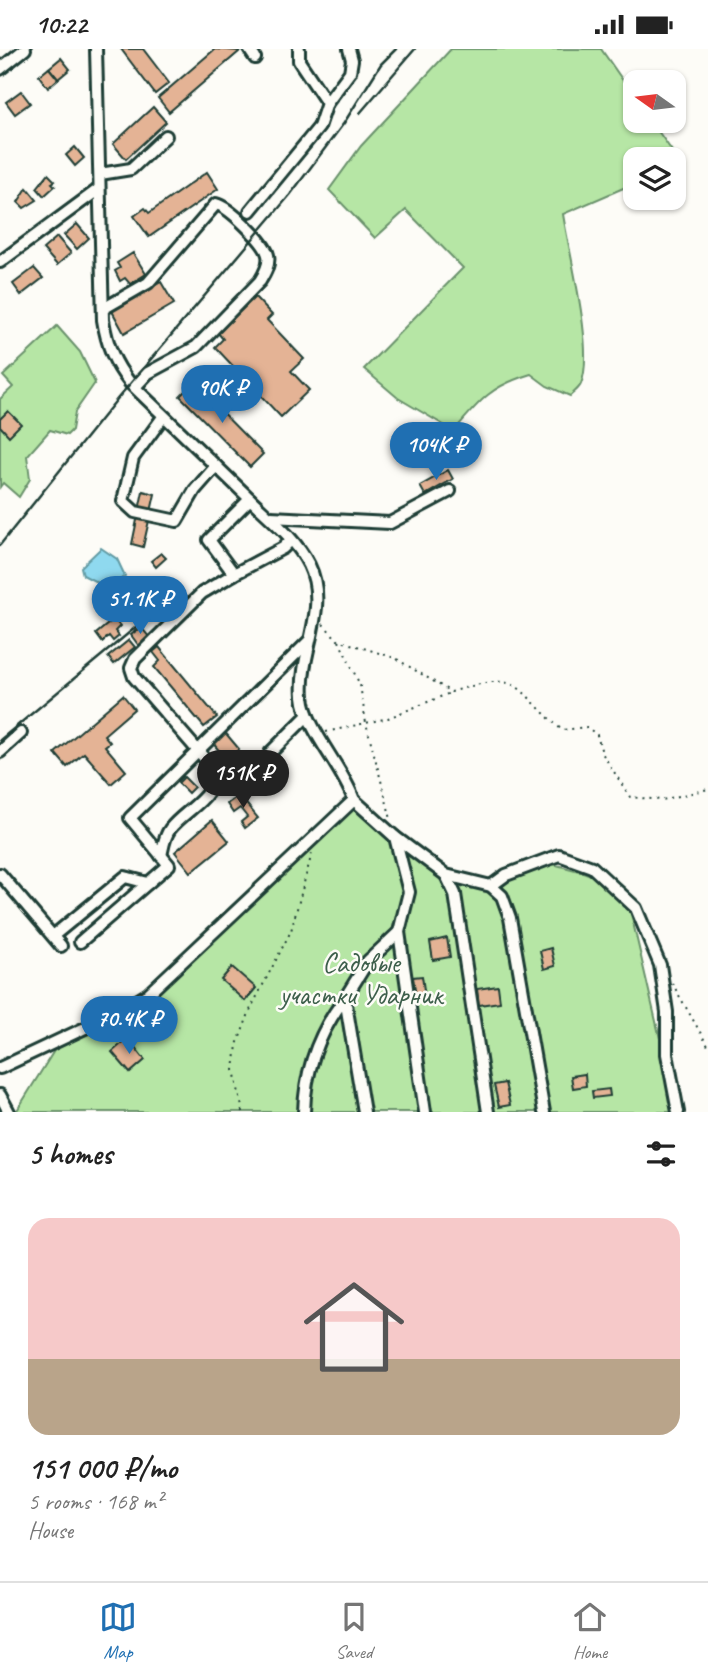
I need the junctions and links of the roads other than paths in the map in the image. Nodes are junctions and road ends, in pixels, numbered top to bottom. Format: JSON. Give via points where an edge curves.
{"nodes":[{"id":1,"x":25,"y":49,"type":"edge"},
{"id":2,"x":96,"y":49,"type":"edge"},
{"id":3,"x":299,"y":49,"type":"edge"},
{"id":4,"x":349,"y":49,"type":"edge"},
{"id":5,"x":0,"y":69,"type":"edge"},
{"id":6,"x":327,"y":103,"type":"junction"},
{"id":7,"x":166,"y":137,"type":"dead end"},
{"id":8,"x":100,"y":174,"type":"junction"},
{"id":9,"x":99,"y":189,"type":"junction"},
{"id":10,"x":250,"y":211,"type":"dead end"},
{"id":11,"x":0,"y":262,"type":"edge"},
{"id":12,"x":103,"y":309,"type":"junction"},
{"id":13,"x":135,"y":387,"type":"junction"},
{"id":14,"x":163,"y":417,"type":"junction"},
{"id":15,"x":216,"y":466,"type":"junction"},
{"id":16,"x":450,"y":491,"type":"dead end"},
{"id":17,"x":250,"y":499,"type":"junction"},
{"id":18,"x":271,"y":517,"type":"junction"},
{"id":19,"x":291,"y":540,"type":"junction"},
{"id":20,"x":234,"y":573,"type":"junction"},
{"id":21,"x":309,"y":641,"type":"junction"},
{"id":22,"x":306,"y":717,"type":"junction"},
{"id":23,"x":21,"y":733,"type":"dead end"},
{"id":24,"x":197,"y":751,"type":"junction"},
{"id":25,"x":0,"y":752,"type":"edge"},
{"id":26,"x":270,"y":753,"type":"dead end"},
{"id":27,"x":354,"y":800,"type":"junction"},
{"id":28,"x":395,"y":837,"type":"junction"},
{"id":29,"x":161,"y":856,"type":"junction"},
{"id":30,"x":0,"y":874,"type":"edge"},
{"id":31,"x":446,"y":875,"type":"junction"},
{"id":32,"x":148,"y":883,"type":"junction"},
{"id":33,"x":491,"y":886,"type":"junction"},
{"id":34,"x":399,"y":932,"type":"junction"},
{"id":35,"x":53,"y":936,"type":"junction"},
{"id":36,"x":79,"y":942,"type":"dead end"},
{"id":37,"x":61,"y":946,"type":"dead end"},
{"id":38,"x":345,"y":998,"type":"junction"},
{"id":39,"x":0,"y":1068,"type":"edge"},
{"id":40,"x":0,"y":1095,"type":"edge"},
{"id":41,"x":11,"y":1111,"type":"edge"},
{"id":42,"x":303,"y":1112,"type":"edge"},
{"id":43,"x":364,"y":1112,"type":"edge"},
{"id":44,"x":425,"y":1112,"type":"edge"},
{"id":45,"x":488,"y":1112,"type":"edge"},
{"id":46,"x":544,"y":1112,"type":"edge"},
{"id":47,"x":678,"y":1112,"type":"edge"}],
"edges":[{"from":1,"to":5,"type":"street"},
{"from":2,"to":8,"type":"street"},
{"from":3,"to":6,"type":"street","via":[[299,61]]},
{"from":4,"to":6,"type":"street","via":[[350,72]]},
{"from":6,"to":10,"type":"street","via":[[319,127]]},
{"from":7,"to":8,"type":"street","via":[[131,169]]},
{"from":8,"to":9,"type":"street"},
{"from":9,"to":11,"type":"street"},
{"from":9,"to":12,"type":"street"},
{"from":12,"to":13,"type":"street","via":[[109,349],[117,367]]},
{"from":12,"to":13,"type":"street","via":[[148,283],[216,204],[233,214],[268,255],[260,281],[196,347],[148,373]]},
{"from":13,"to":14,"type":"street"},
{"from":14,"to":15,"type":"street"},
{"from":14,"to":15,"type":"street","via":[[133,458],[123,501],[135,512],[177,521]]},
{"from":15,"to":17,"type":"street"},
{"from":16,"to":18,"type":"street","via":[[390,523]]},
{"from":17,"to":18,"type":"street"},
{"from":17,"to":20,"type":"street","via":[[209,540]]},
{"from":18,"to":19,"type":"street"},
{"from":19,"to":20,"type":"street"},
{"from":19,"to":21,"type":"street","via":[[309,565],[315,584]]},
{"from":20,"to":24,"type":"street","via":[[202,593],[131,668]]},
{"from":21,"to":22,"type":"street","via":[[303,675]]},
{"from":21,"to":24,"type":"street"},
{"from":22,"to":26,"type":"street"},
{"from":22,"to":27,"type":"street","via":[[345,776]]},
{"from":23,"to":25,"type":"street"},
{"from":24,"to":29,"type":"street","via":[[212,767],[212,789],[169,829]]},
{"from":24,"to":29,"type":"street","via":[[130,818]]},
{"from":27,"to":28,"type":"street"},
{"from":27,"to":39,"type":"street","via":[[148,994]]},
{"from":28,"to":31,"type":"street"},
{"from":28,"to":34,"type":"street","via":[[409,892]]},
{"from":29,"to":32,"type":"street","via":[[169,865]]},
{"from":30,"to":35,"type":"street"},
{"from":31,"to":33,"type":"street"},
{"from":31,"to":45,"type":"street","via":[[455,894]]},
{"from":32,"to":35,"type":"street","via":[[125,877]]},
{"from":32,"to":36,"type":"street"},
{"from":33,"to":46,"type":"street","via":[[502,896],[510,918]]},
{"from":33,"to":47,"type":"street","via":[[506,874],[559,855],[573,857],[592,867],[636,908],[660,965],[667,1053]]},
{"from":34,"to":38,"type":"street","via":[[368,961]]},
{"from":34,"to":44,"type":"street"},
{"from":35,"to":37,"type":"street"},
{"from":38,"to":42,"type":"street","via":[[329,1020],[307,1073]]},
{"from":38,"to":43,"type":"street"},
{"from":40,"to":41,"type":"street"}]}
